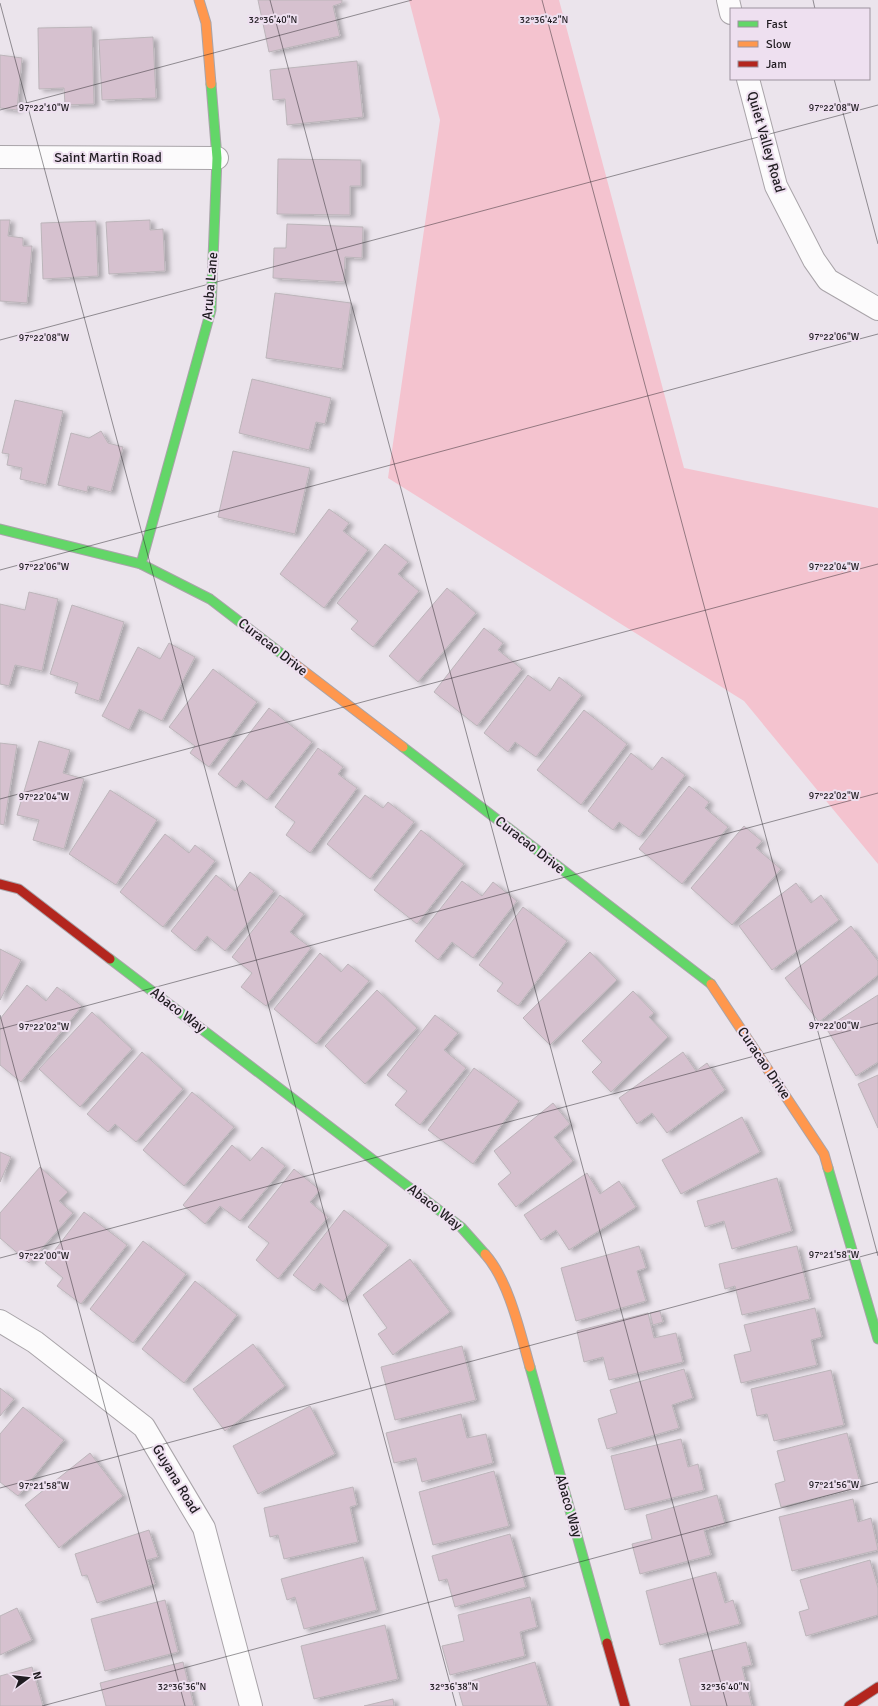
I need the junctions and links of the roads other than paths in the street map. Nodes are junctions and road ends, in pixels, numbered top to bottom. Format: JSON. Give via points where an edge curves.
{"nodes":[{"id":1,"x":199,"y":0,"type":"edge"},
{"id":2,"x":748,"y":80,"type":"edge"},
{"id":3,"x":0,"y":156,"type":"edge"},
{"id":4,"x":217,"y":158,"type":"junction"},
{"id":5,"x":878,"y":309,"type":"edge"},
{"id":6,"x":0,"y":529,"type":"edge"},
{"id":7,"x":141,"y":564,"type":"junction"},
{"id":8,"x":0,"y":884,"type":"edge"},
{"id":9,"x":0,"y":1321,"type":"edge"},
{"id":10,"x":878,"y":1339,"type":"edge"},
{"id":11,"x":878,"y":1687,"type":"edge"},
{"id":12,"x":251,"y":1706,"type":"edge"},
{"id":13,"x":625,"y":1706,"type":"edge"},
{"id":14,"x":849,"y":1706,"type":"edge"}],
"edges":[{"from":1,"to":4,"type":"street","name":"Aruba Lane","via":[[206,23]]},
{"from":2,"to":5,"type":"street","name":"Quiet Valley Road","via":[[776,186],[814,260],[828,280]]},
{"from":3,"to":4,"type":"street","name":"Saint Martin Road"},
{"from":4,"to":7,"type":"street","name":"Aruba Lane","via":[[211,310]]},
{"from":6,"to":7,"type":"street","name":"Curacao Drive"},
{"from":7,"to":10,"type":"street","name":"Curacao Drive","via":[[210,599],[710,983],[824,1154]]},
{"from":8,"to":13,"type":"street","name":"Abaco Way","via":[[19,889],[461,1227],[492,1262],[513,1307]]},
{"from":9,"to":12,"type":"street","name":"Guyana Road","via":[[35,1342],[144,1427],[204,1528]]},
{"from":11,"to":14,"type":"street"}]}
